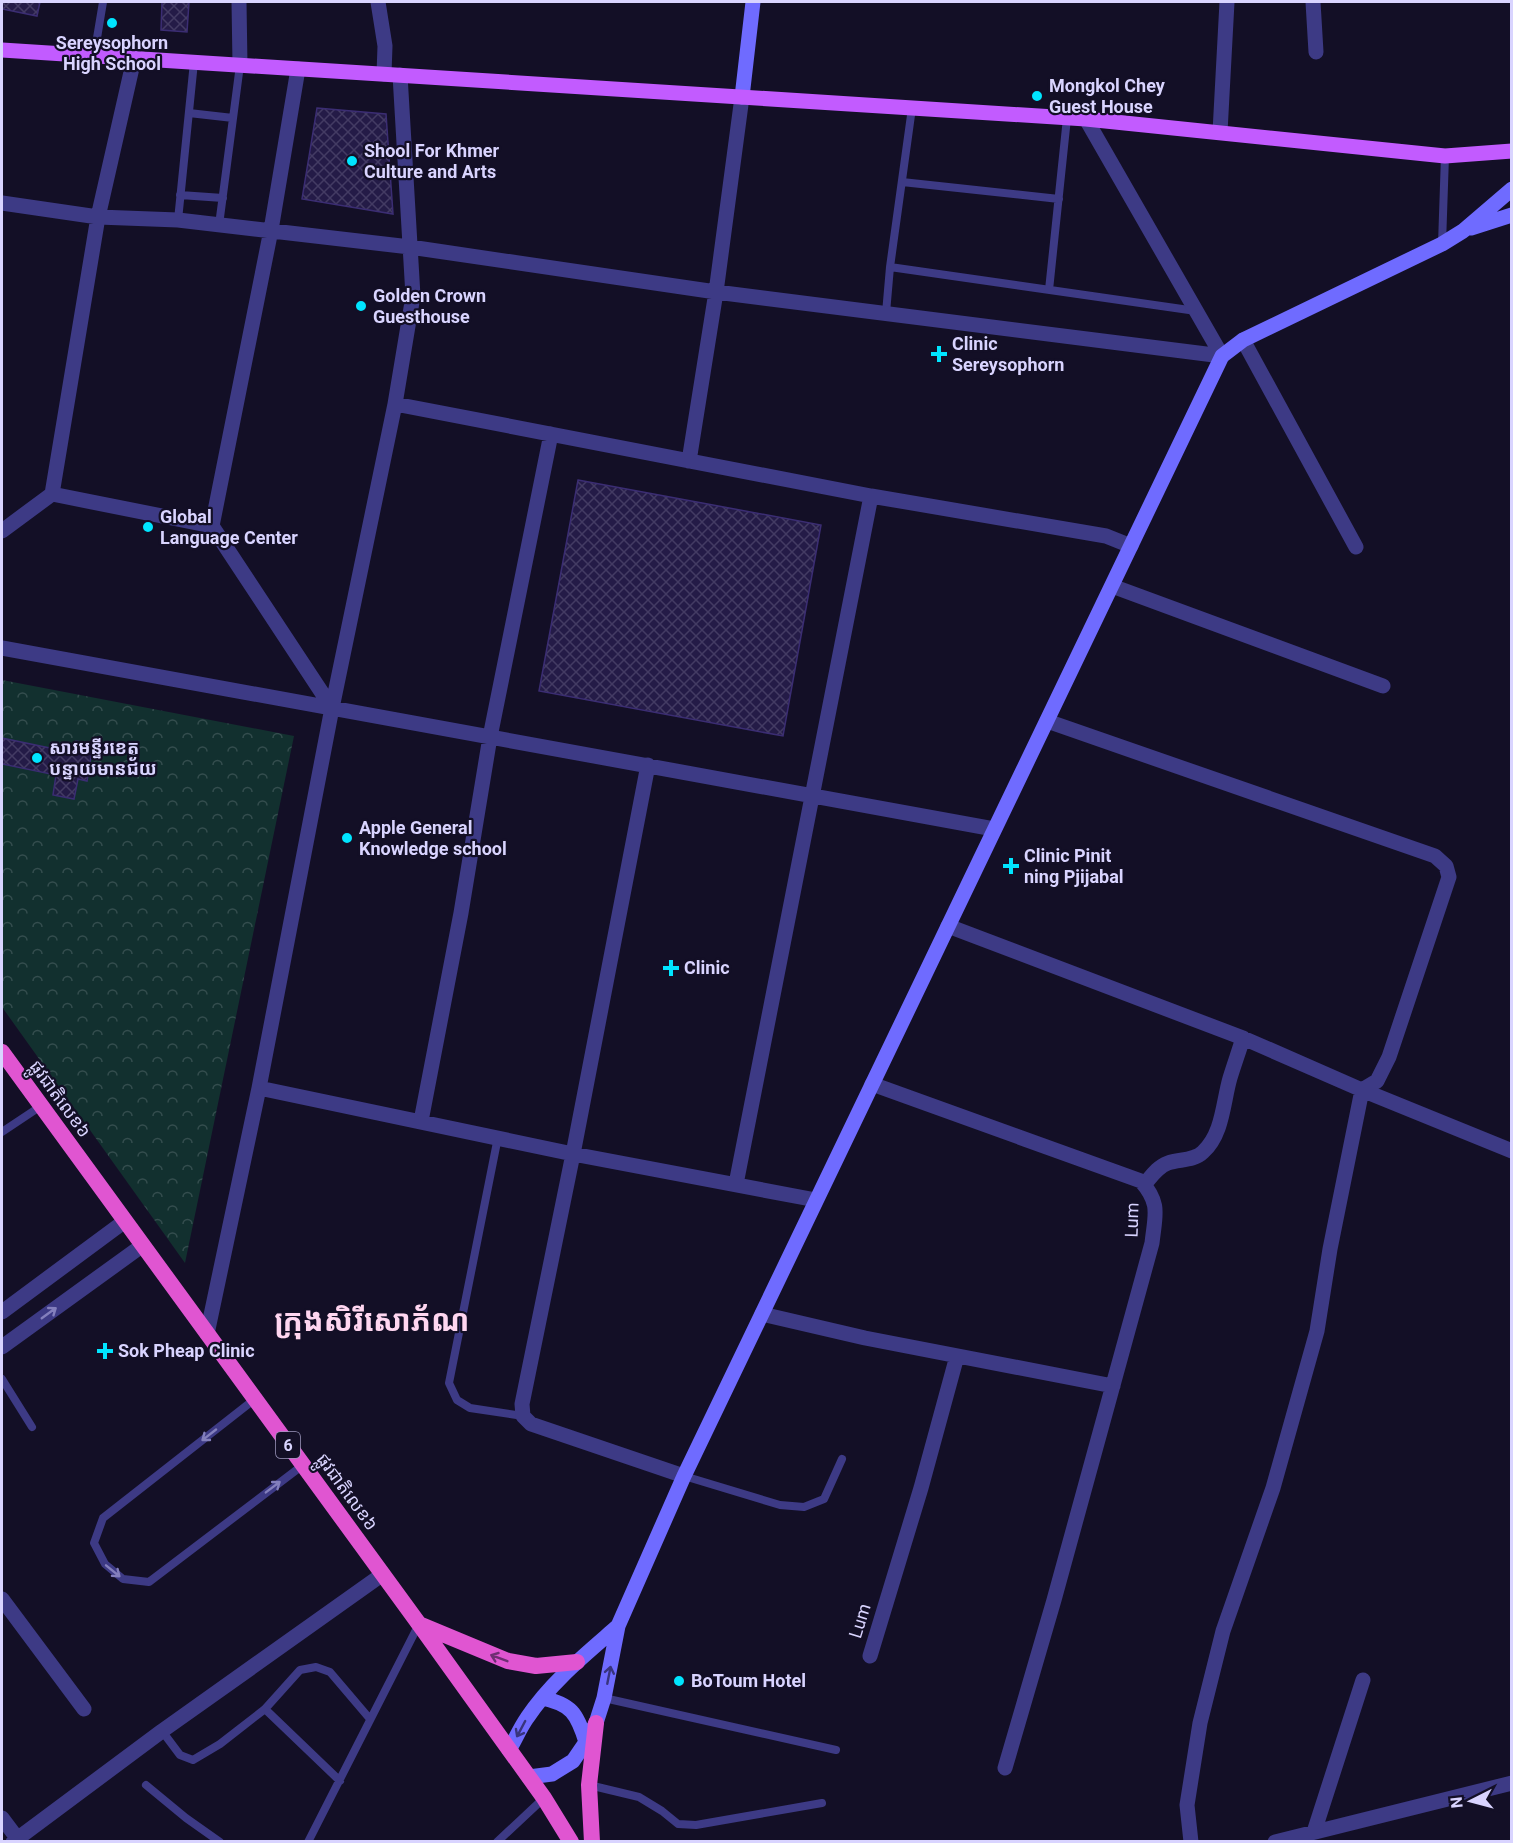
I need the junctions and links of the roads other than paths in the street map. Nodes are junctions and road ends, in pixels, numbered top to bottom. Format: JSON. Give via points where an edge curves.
{"nodes":[{"id":1,"x":103,"y":2,"type":"edge"},
{"id":2,"x":239,"y":2,"type":"edge"},
{"id":3,"x":378,"y":2,"type":"edge"},
{"id":4,"x":753,"y":2,"type":"edge"},
{"id":5,"x":1227,"y":2,"type":"edge"},
{"id":6,"x":1313,"y":2,"type":"edge"},
{"id":7,"x":2,"y":50,"type":"edge"},
{"id":8,"x":1317,"y":52,"type":"dead end"},
{"id":9,"x":94,"y":56,"type":"junction"},
{"id":10,"x":134,"y":58,"type":"junction"},
{"id":11,"x":194,"y":62,"type":"junction"},
{"id":12,"x":240,"y":65,"type":"junction"},
{"id":13,"x":298,"y":69,"type":"junction"},
{"id":14,"x":384,"y":74,"type":"junction"},
{"id":15,"x":400,"y":75,"type":"junction"},
{"id":16,"x":742,"y":97,"type":"junction"},
{"id":17,"x":912,"y":108,"type":"junction"},
{"id":18,"x":189,"y":113,"type":"junction"},
{"id":19,"x":233,"y":118,"type":"junction"},
{"id":20,"x":1067,"y":118,"type":"junction"},
{"id":21,"x":1086,"y":119,"type":"junction"},
{"id":22,"x":1220,"y":132,"type":"junction"},
{"id":23,"x":1512,"y":151,"type":"edge"},
{"id":24,"x":1445,"y":156,"type":"junction"},
{"id":25,"x":902,"y":182,"type":"junction"},
{"id":26,"x":1512,"y":189,"type":"edge"},
{"id":27,"x":180,"y":195,"type":"junction"},
{"id":28,"x":223,"y":198,"type":"junction"},
{"id":29,"x":1059,"y":199,"type":"junction"},
{"id":30,"x":2,"y":203,"type":"edge"},
{"id":31,"x":1512,"y":215,"type":"edge"},
{"id":32,"x":98,"y":217,"type":"junction"},
{"id":33,"x":178,"y":220,"type":"junction"},
{"id":34,"x":219,"y":225,"type":"junction"},
{"id":35,"x":271,"y":230,"type":"junction"},
{"id":36,"x":1463,"y":231,"type":"junction"},
{"id":37,"x":1442,"y":244,"type":"junction"},
{"id":38,"x":410,"y":247,"type":"junction"},
{"id":39,"x":890,"y":267,"type":"junction"},
{"id":40,"x":1049,"y":290,"type":"junction"},
{"id":41,"x":716,"y":292,"type":"junction"},
{"id":42,"x":1196,"y":311,"type":"junction"},
{"id":43,"x":886,"y":313,"type":"junction"},
{"id":44,"x":1243,"y":340,"type":"junction"},
{"id":45,"x":1222,"y":356,"type":"junction"},
{"id":46,"x":395,"y":404,"type":"junction"},
{"id":47,"x":551,"y":434,"type":"junction"},
{"id":48,"x":689,"y":461,"type":"junction"},
{"id":49,"x":52,"y":494,"type":"junction"},
{"id":50,"x":871,"y":496,"type":"junction"},
{"id":51,"x":212,"y":526,"type":"junction"},
{"id":52,"x":2,"y":531,"type":"edge"},
{"id":53,"x":1131,"y":546,"type":"junction"},
{"id":54,"x":1356,"y":547,"type":"dead end"},
{"id":55,"x":1112,"y":586,"type":"junction"},
{"id":56,"x":2,"y":648,"type":"edge"},
{"id":57,"x":1383,"y":686,"type":"dead end"},
{"id":58,"x":332,"y":708,"type":"junction"},
{"id":59,"x":1047,"y":721,"type":"junction"},
{"id":60,"x":490,"y":737,"type":"junction"},
{"id":61,"x":648,"y":765,"type":"junction"},
{"id":62,"x":813,"y":796,"type":"junction"},
{"id":63,"x":994,"y":829,"type":"junction"},
{"id":64,"x":948,"y":926,"type":"junction"},
{"id":65,"x":1244,"y":1038,"type":"junction"},
{"id":66,"x":2,"y":1052,"type":"edge"},
{"id":67,"x":872,"y":1084,"type":"junction"},
{"id":68,"x":259,"y":1088,"type":"junction"},
{"id":69,"x":1362,"y":1090,"type":"junction"},
{"id":70,"x":41,"y":1106,"type":"junction"},
{"id":71,"x":421,"y":1121,"type":"junction"},
{"id":72,"x":2,"y":1132,"type":"edge"},
{"id":73,"x":498,"y":1137,"type":"junction"},
{"id":74,"x":1512,"y":1150,"type":"edge"},
{"id":75,"x":573,"y":1154,"type":"junction"},
{"id":76,"x":736,"y":1184,"type":"junction"},
{"id":77,"x":1144,"y":1185,"type":"junction"},
{"id":78,"x":816,"y":1200,"type":"junction"},
{"id":79,"x":125,"y":1221,"type":"junction"},
{"id":80,"x":143,"y":1245,"type":"junction"},
{"id":81,"x":2,"y":1312,"type":"edge"},
{"id":82,"x":762,"y":1314,"type":"junction"},
{"id":83,"x":207,"y":1334,"type":"junction"},
{"id":84,"x":2,"y":1347,"type":"edge"},
{"id":85,"x":957,"y":1356,"type":"junction"},
{"id":86,"x":2,"y":1378,"type":"edge"},
{"id":87,"x":1113,"y":1386,"type":"junction"},
{"id":88,"x":255,"y":1399,"type":"junction"},
{"id":89,"x":523,"y":1416,"type":"junction"},
{"id":90,"x":32,"y":1427,"type":"dead end"},
{"id":91,"x":842,"y":1459,"type":"dead end"},
{"id":92,"x":303,"y":1465,"type":"junction"},
{"id":93,"x":684,"y":1476,"type":"junction"},
{"id":94,"x":382,"y":1574,"type":"junction"},
{"id":95,"x":2,"y":1599,"type":"edge"},
{"id":96,"x":419,"y":1624,"type":"junction"},
{"id":97,"x":618,"y":1626,"type":"junction"},
{"id":98,"x":870,"y":1656,"type":"dead end"},
{"id":99,"x":577,"y":1662,"type":"junction"},
{"id":100,"x":1363,"y":1680,"type":"dead end"},
{"id":101,"x":542,"y":1698,"type":"junction"},
{"id":102,"x":604,"y":1698,"type":"junction"},
{"id":103,"x":84,"y":1709,"type":"dead end"},
{"id":104,"x":265,"y":1709,"type":"junction"},
{"id":105,"x":370,"y":1719,"type":"junction"},
{"id":106,"x":596,"y":1723,"type":"junction"},
{"id":107,"x":162,"y":1731,"type":"junction"},
{"id":108,"x":586,"y":1742,"type":"junction"},
{"id":109,"x":509,"y":1750,"type":"junction"},
{"id":110,"x":836,"y":1750,"type":"dead end"},
{"id":111,"x":1005,"y":1768,"type":"dead end"},
{"id":112,"x":529,"y":1777,"type":"junction"},
{"id":113,"x":340,"y":1781,"type":"junction"},
{"id":114,"x":1512,"y":1783,"type":"edge"},
{"id":115,"x":146,"y":1785,"type":"dead end"},
{"id":116,"x":589,"y":1785,"type":"junction"},
{"id":117,"x":544,"y":1798,"type":"junction"},
{"id":118,"x":822,"y":1803,"type":"dead end"},
{"id":119,"x":2,"y":1818,"type":"edge"},
{"id":120,"x":1314,"y":1832,"type":"junction"},
{"id":121,"x":15,"y":1840,"type":"edge"},
{"id":122,"x":220,"y":1842,"type":"edge"},
{"id":123,"x":308,"y":1842,"type":"edge"},
{"id":124,"x":497,"y":1842,"type":"edge"},
{"id":125,"x":571,"y":1842,"type":"edge"},
{"id":126,"x":592,"y":1842,"type":"edge"},
{"id":127,"x":1191,"y":1842,"type":"edge"},
{"id":128,"x":1275,"y":1842,"type":"edge"}],
"edges":[{"from":1,"to":9,"type":"lane"},
{"from":2,"to":12,"type":"street"},
{"from":3,"to":14,"type":"street","via":[[385,46]]},
{"from":4,"to":16,"type":"main road"},
{"from":5,"to":22,"type":"street"},
{"from":6,"to":8,"type":"street"},
{"from":7,"to":9,"type":"main road"},
{"from":9,"to":10,"type":"main road"},
{"from":10,"to":11,"type":"main road"},
{"from":10,"to":32,"type":"street"},
{"from":11,"to":12,"type":"main road"},
{"from":11,"to":18,"type":"lane"},
{"from":12,"to":13,"type":"main road"},
{"from":12,"to":19,"type":"lane"},
{"from":13,"to":14,"type":"main road"},
{"from":13,"to":35,"type":"street"},
{"from":14,"to":15,"type":"main road"},
{"from":15,"to":16,"type":"main road"},
{"from":15,"to":38,"type":"street"},
{"from":16,"to":17,"type":"main road"},
{"from":16,"to":41,"type":"street"},
{"from":17,"to":20,"type":"main road"},
{"from":17,"to":25,"type":"lane"},
{"from":18,"to":19,"type":"lane"},
{"from":18,"to":27,"type":"lane"},
{"from":19,"to":28,"type":"lane"},
{"from":20,"to":21,"type":"main road"},
{"from":20,"to":29,"type":"lane"},
{"from":21,"to":22,"type":"main road"},
{"from":21,"to":42,"type":"street"},
{"from":22,"to":24,"type":"main road"},
{"from":23,"to":24,"type":"main road"},
{"from":24,"to":37,"type":"lane"},
{"from":25,"to":29,"type":"lane"},
{"from":25,"to":39,"type":"lane"},
{"from":26,"to":36,"type":"main road"},
{"from":27,"to":28,"type":"lane"},
{"from":27,"to":33,"type":"lane"},
{"from":28,"to":34,"type":"lane"},
{"from":29,"to":40,"type":"lane"},
{"from":30,"to":32,"type":"street"},
{"from":31,"to":36,"type":"main road"},
{"from":32,"to":33,"type":"street"},
{"from":32,"to":49,"type":"street"},
{"from":33,"to":34,"type":"street"},
{"from":34,"to":35,"type":"street"},
{"from":35,"to":38,"type":"street"},
{"from":35,"to":51,"type":"street"},
{"from":36,"to":37,"type":"main road"},
{"from":37,"to":44,"type":"main road"},
{"from":38,"to":41,"type":"street"},
{"from":38,"to":46,"type":"street","via":[[413,296]]},
{"from":39,"to":40,"type":"lane"},
{"from":39,"to":43,"type":"lane"},
{"from":40,"to":42,"type":"lane"},
{"from":41,"to":43,"type":"street"},
{"from":41,"to":48,"type":"street"},
{"from":42,"to":45,"type":"street"},
{"from":43,"to":45,"type":"street"},
{"from":44,"to":45,"type":"main road"},
{"from":44,"to":54,"type":"street"},
{"from":45,"to":53,"type":"main road"},
{"from":46,"to":47,"type":"street"},
{"from":46,"to":58,"type":"street"},
{"from":47,"to":48,"type":"street"},
{"from":47,"to":60,"type":"street"},
{"from":48,"to":50,"type":"street"},
{"from":49,"to":51,"type":"street"},
{"from":49,"to":52,"type":"street"},
{"from":50,"to":53,"type":"street","via":[[1106,536]]},
{"from":50,"to":62,"type":"street"},
{"from":51,"to":58,"type":"street"},
{"from":53,"to":55,"type":"main road"},
{"from":55,"to":57,"type":"street"},
{"from":55,"to":59,"type":"main road"},
{"from":56,"to":58,"type":"street"},
{"from":58,"to":60,"type":"street"},
{"from":58,"to":68,"type":"street"},
{"from":59,"to":63,"type":"main road"},
{"from":59,"to":69,"type":"street","via":[[1435,856],[1446,866],[1449,877],[1389,1057],[1377,1081]]},
{"from":60,"to":61,"type":"street"},
{"from":60,"to":71,"type":"street"},
{"from":61,"to":62,"type":"street"},
{"from":61,"to":75,"type":"street"},
{"from":62,"to":63,"type":"street"},
{"from":62,"to":76,"type":"street"},
{"from":63,"to":64,"type":"main road"},
{"from":64,"to":65,"type":"street"},
{"from":64,"to":67,"type":"main road"},
{"from":65,"to":69,"type":"street"},
{"from":65,"to":77,"type":"street","via":[[1209,1145],[1202,1154],[1166,1164]]},
{"from":66,"to":70,"type":"highway","name":"ផ្លូវជាតិលេខ៦","number":"6"},
{"from":67,"to":77,"type":"street","name":"Lum"},
{"from":67,"to":78,"type":"main road"},
{"from":68,"to":71,"type":"street"},
{"from":68,"to":83,"type":"street"},
{"from":69,"to":74,"type":"street"},
{"from":69,"to":127,"type":"street","via":[[1317,1330],[1274,1488],[1223,1631],[1200,1723],[1187,1805]]},
{"from":70,"to":72,"type":"lane"},
{"from":70,"to":79,"type":"highway","name":"ផ្លូវជាតិលេខ៦","number":"6"},
{"from":71,"to":73,"type":"street"},
{"from":73,"to":75,"type":"street"},
{"from":73,"to":89,"type":"lane","via":[[449,1383],[457,1400],[470,1408]]},
{"from":75,"to":76,"type":"street"},
{"from":75,"to":89,"type":"street","via":[[522,1404]]},
{"from":76,"to":78,"type":"street"},
{"from":77,"to":87,"type":"street","name":"Lum","via":[[1153,1195],[1152,1243]]},
{"from":78,"to":82,"type":"main road"},
{"from":79,"to":80,"type":"highway","name":"ផ្លូវជាតិលេខ៦","number":"6"},
{"from":79,"to":81,"type":"street"},
{"from":80,"to":83,"type":"highway","name":"ផ្លូវជាតិលេខ៦","number":"6"},
{"from":84,"to":80,"type":"street","one_way":true},
{"from":82,"to":85,"type":"street"},
{"from":82,"to":93,"type":"main road"},
{"from":83,"to":88,"type":"highway","name":"ផ្លូវជាតិលេខ៦","number":"6"},
{"from":85,"to":87,"type":"street"},
{"from":85,"to":98,"type":"street","name":"Lum"},
{"from":86,"to":90,"type":"lane"},
{"from":87,"to":111,"type":"street","name":"Lum"},
{"from":88,"to":92,"type":"highway","name":"ផ្លូវជាតិលេខ៦","number":"6"},
{"from":88,"to":92,"type":"lane","one_way":true,"via":[[103,1518],[94,1543],[105,1564],[123,1579],[149,1582]]},
{"from":89,"to":93,"type":"street","via":[[531,1424]]},
{"from":91,"to":93,"type":"lane","via":[[824,1499],[804,1507],[780,1505]]},
{"from":92,"to":94,"type":"highway","name":"ផ្លូវជាតិលេខ៦","number":"6"},
{"from":93,"to":97,"type":"main road"},
{"from":94,"to":96,"type":"highway","name":"ផ្លូវជាតិលេខ៦","number":"6"},
{"from":94,"to":107,"type":"street"},
{"from":95,"to":103,"type":"street"},
{"from":99,"to":96,"type":"highway","one_way":true,"via":[[536,1666],[508,1661]]},
{"from":96,"to":105,"type":"lane"},
{"from":96,"to":109,"type":"highway","name":"ផ្លូវជាតិលេខ៦","number":"6"},
{"from":97,"to":99,"type":"main road"},
{"from":102,"to":97,"type":"main road","one_way":true},
{"from":99,"to":101,"type":"main road"},
{"from":100,"to":120,"type":"street"},
{"from":101,"to":108,"type":"main road","via":[[570,1709]]},
{"from":101,"to":109,"type":"main road","one_way":true},
{"from":102,"to":106,"type":"main road"},
{"from":102,"to":110,"type":"lane"},
{"from":104,"to":105,"type":"lane","via":[[300,1670],[316,1667],[330,1672]]},
{"from":104,"to":107,"type":"lane","via":[[193,1761],[180,1755]]},
{"from":104,"to":113,"type":"lane"},
{"from":105,"to":113,"type":"lane"},
{"from":106,"to":108,"type":"main road"},
{"from":106,"to":116,"type":"highway"},
{"from":107,"to":121,"type":"street"},
{"from":108,"to":112,"type":"main road","via":[[573,1761],[552,1774]]},
{"from":109,"to":112,"type":"highway","name":"ផ្លូវជាតិលេខ៦","number":"6"},
{"from":112,"to":117,"type":"highway","name":"ផ្លូវជាតិលេខ៦","number":"6"},
{"from":113,"to":123,"type":"lane"},
{"from":114,"to":120,"type":"street"},
{"from":115,"to":122,"type":"lane"},
{"from":116,"to":118,"type":"lane","via":[[639,1797],[678,1824],[696,1826]]},
{"from":116,"to":126,"type":"highway"},
{"from":117,"to":124,"type":"lane"},
{"from":117,"to":125,"type":"highway","name":"ផ្លូវជាតិលេខ៦","number":"6"},
{"from":119,"to":121,"type":"street"},
{"from":120,"to":128,"type":"street"}]}
